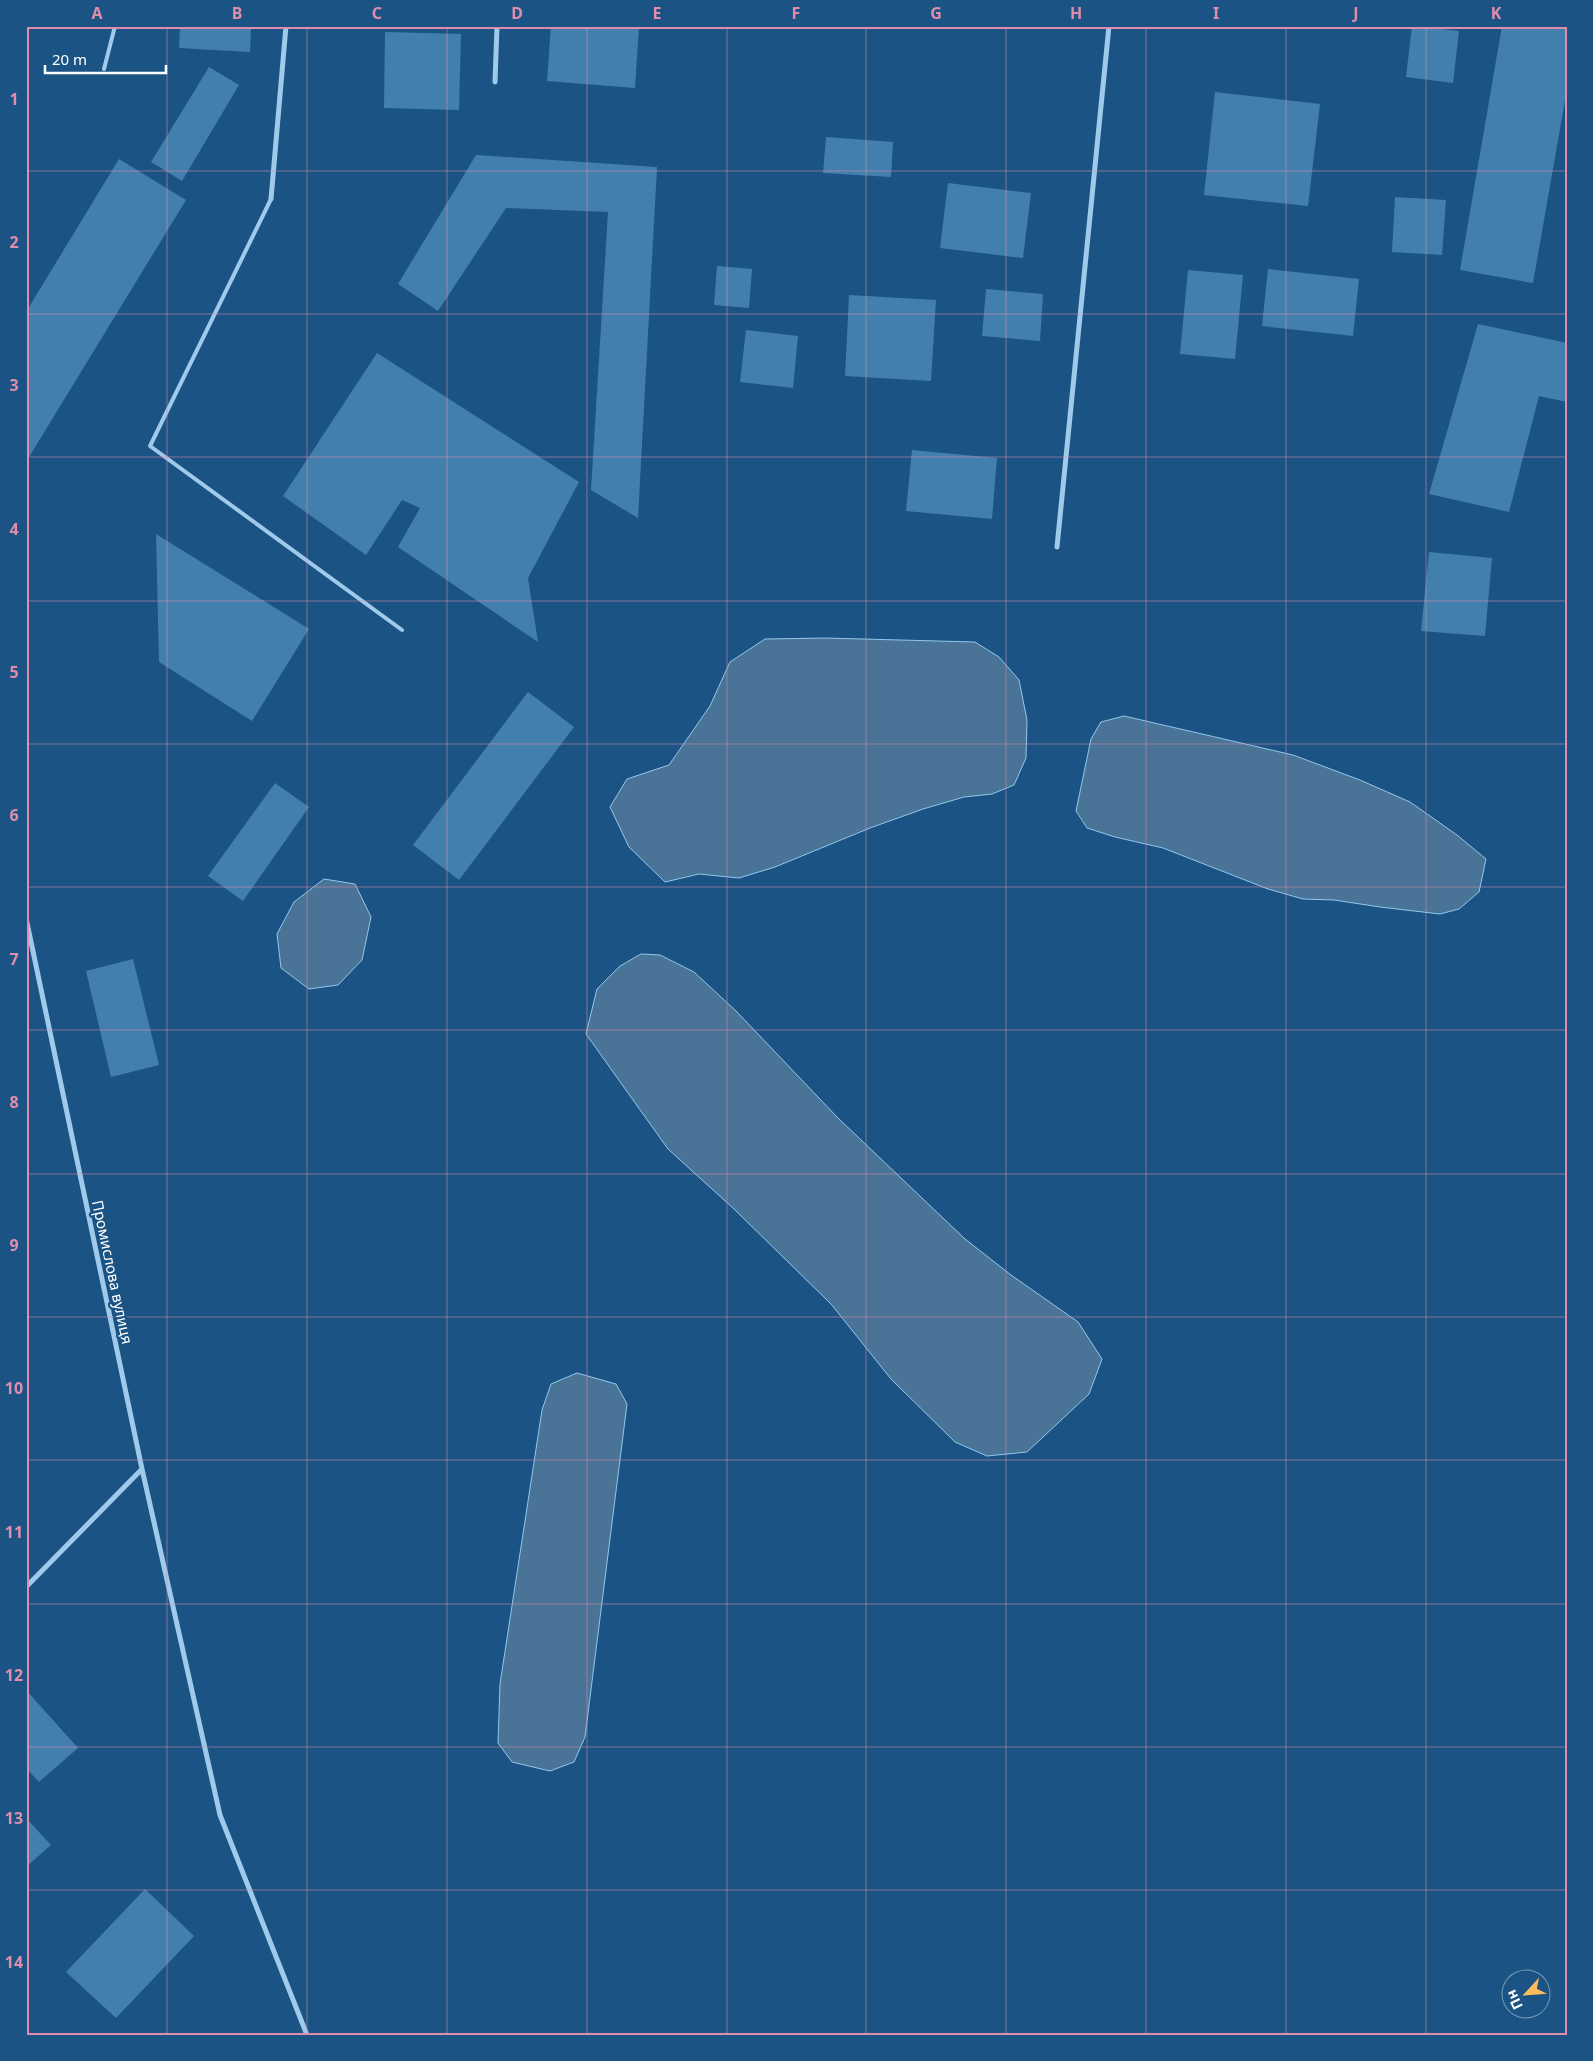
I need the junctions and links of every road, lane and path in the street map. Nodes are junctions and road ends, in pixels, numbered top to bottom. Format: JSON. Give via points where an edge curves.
{"nodes":[{"id":1,"x":115,"y":26,"type":"edge"},
{"id":2,"x":286,"y":26,"type":"edge"},
{"id":3,"x":497,"y":26,"type":"edge"},
{"id":4,"x":1109,"y":26,"type":"edge"},
{"id":5,"x":104,"y":68,"type":"dead end"},
{"id":6,"x":495,"y":82,"type":"dead end"},
{"id":7,"x":271,"y":199,"type":"joint"},
{"id":8,"x":1058,"y":547,"type":"dead end"},
{"id":9,"x":402,"y":630,"type":"dead end"},
{"id":10,"x":26,"y":918,"type":"edge"},
{"id":11,"x":142,"y":1469,"type":"junction"},
{"id":12,"x":26,"y":1587,"type":"edge"},
{"id":13,"x":307,"y":2035,"type":"edge"}],
"edges":[{"from":1,"to":5,"type":"lane"},
{"from":2,"to":7,"type":"street"},
{"from":3,"to":6,"type":"street"},
{"from":4,"to":8,"type":"street"},
{"from":7,"to":9,"type":"lane","via":[[150,446]]},
{"from":10,"to":11,"type":"street","name":"Промислова вулиця"},
{"from":11,"to":12,"type":"street"},
{"from":11,"to":13,"type":"street","name":"Промислова вулиця","via":[[220,1815]]}]}
